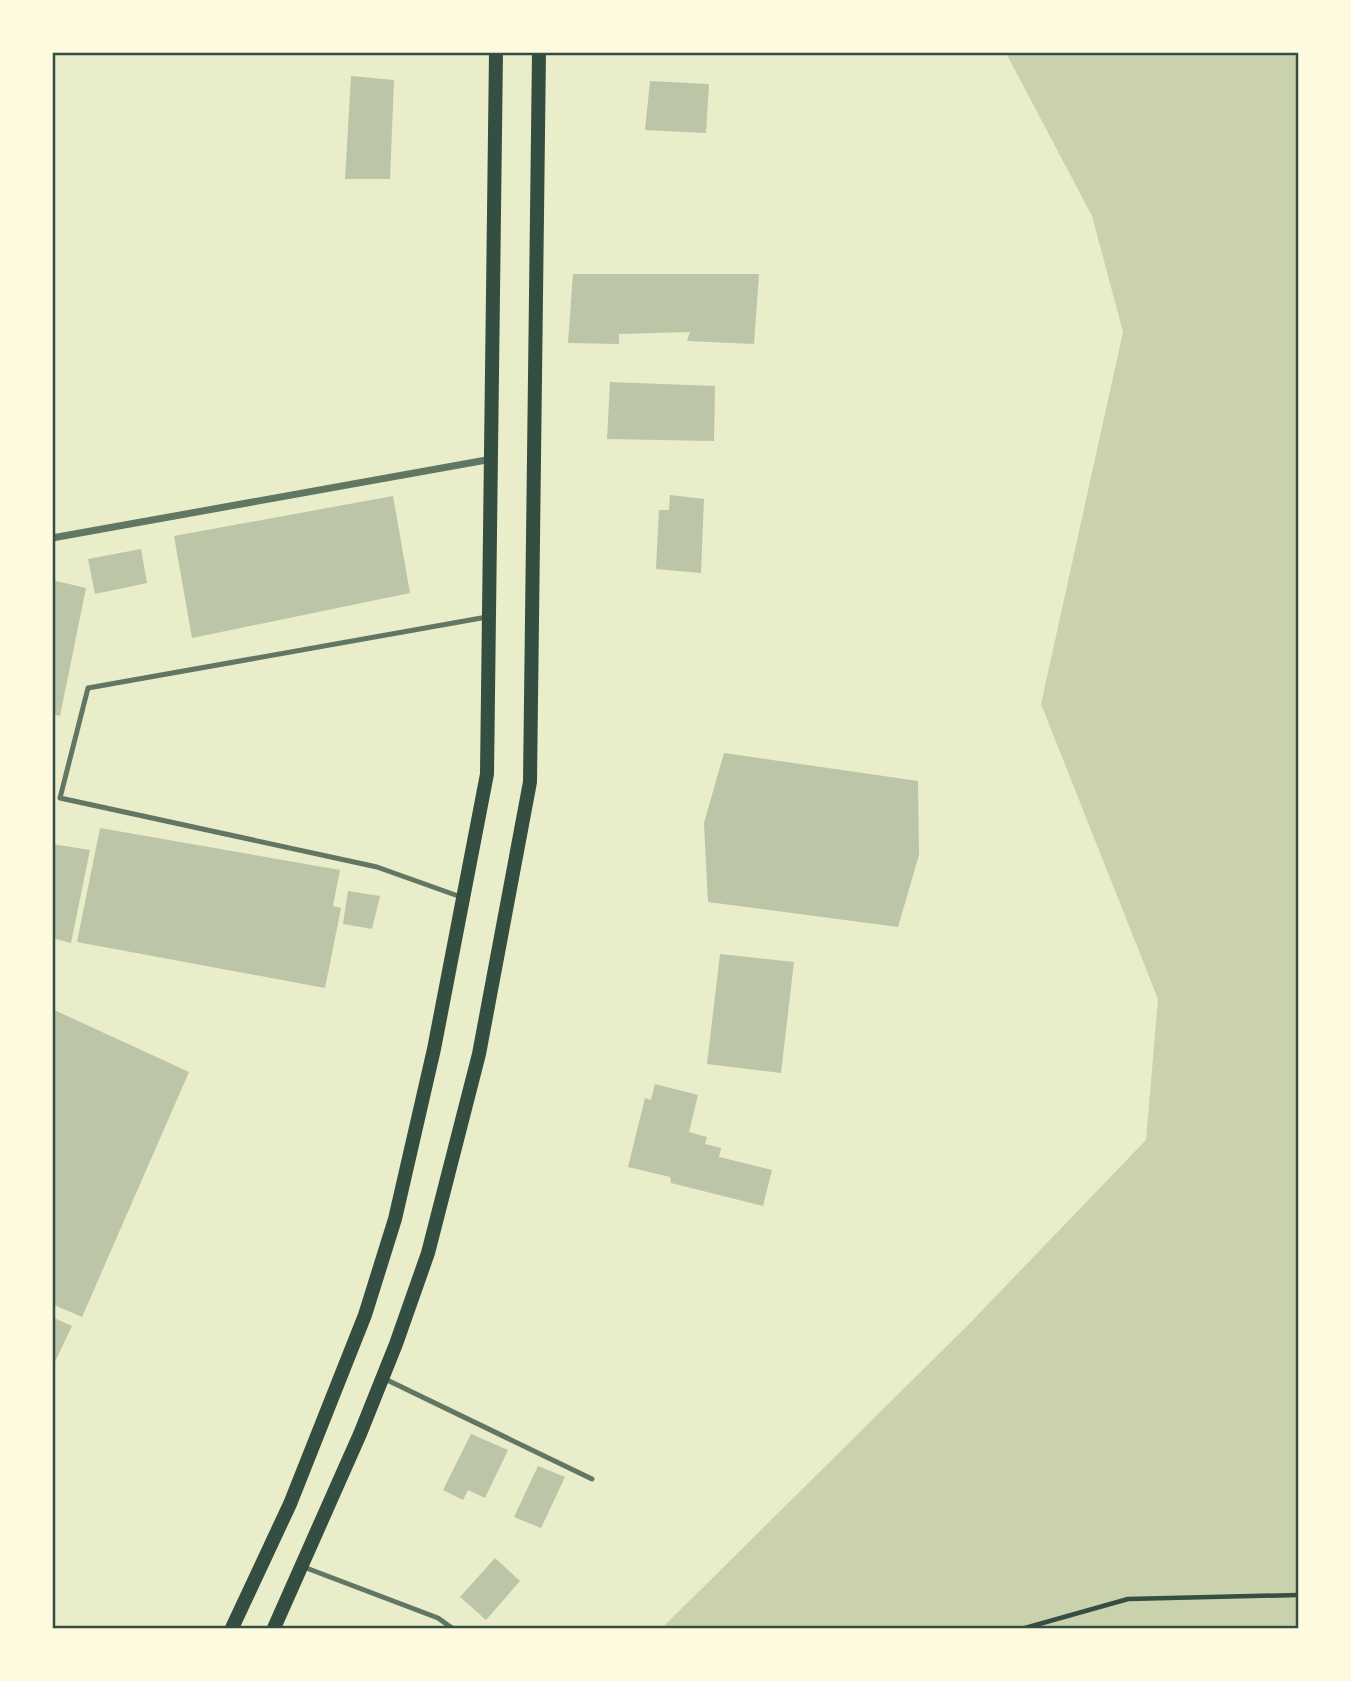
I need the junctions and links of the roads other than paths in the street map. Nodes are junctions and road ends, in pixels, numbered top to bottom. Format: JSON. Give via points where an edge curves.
{"nodes":[{"id":1,"x":496,"y":52,"type":"edge"},
{"id":2,"x":539,"y":52,"type":"edge"},
{"id":3,"x":492,"y":459,"type":"junction"},
{"id":4,"x":52,"y":538,"type":"edge"},
{"id":5,"x":490,"y":617,"type":"junction"},
{"id":6,"x":463,"y":898,"type":"junction"},
{"id":7,"x":383,"y":1378,"type":"junction"},
{"id":8,"x":592,"y":1479,"type":"dead end"},
{"id":9,"x":301,"y":1566,"type":"junction"},
{"id":10,"x":232,"y":1629,"type":"edge"},
{"id":11,"x":274,"y":1629,"type":"edge"},
{"id":12,"x":452,"y":1629,"type":"edge"}],
"edges":[{"from":1,"to":3,"type":"main road"},
{"from":2,"to":7,"type":"main road","via":[[530,782],[479,1054],[428,1253]]},
{"from":3,"to":4,"type":"street"},
{"from":3,"to":5,"type":"main road"},
{"from":5,"to":6,"type":"main road","via":[[487,774]]},
{"from":5,"to":6,"type":"lane","via":[[88,688],[60,799],[377,867]]},
{"from":6,"to":10,"type":"main road","via":[[395,1219],[365,1315],[290,1504]]},
{"from":7,"to":8,"type":"lane"},
{"from":7,"to":9,"type":"main road"},
{"from":9,"to":11,"type":"main road"},
{"from":9,"to":12,"type":"lane","via":[[438,1618]]}]}
